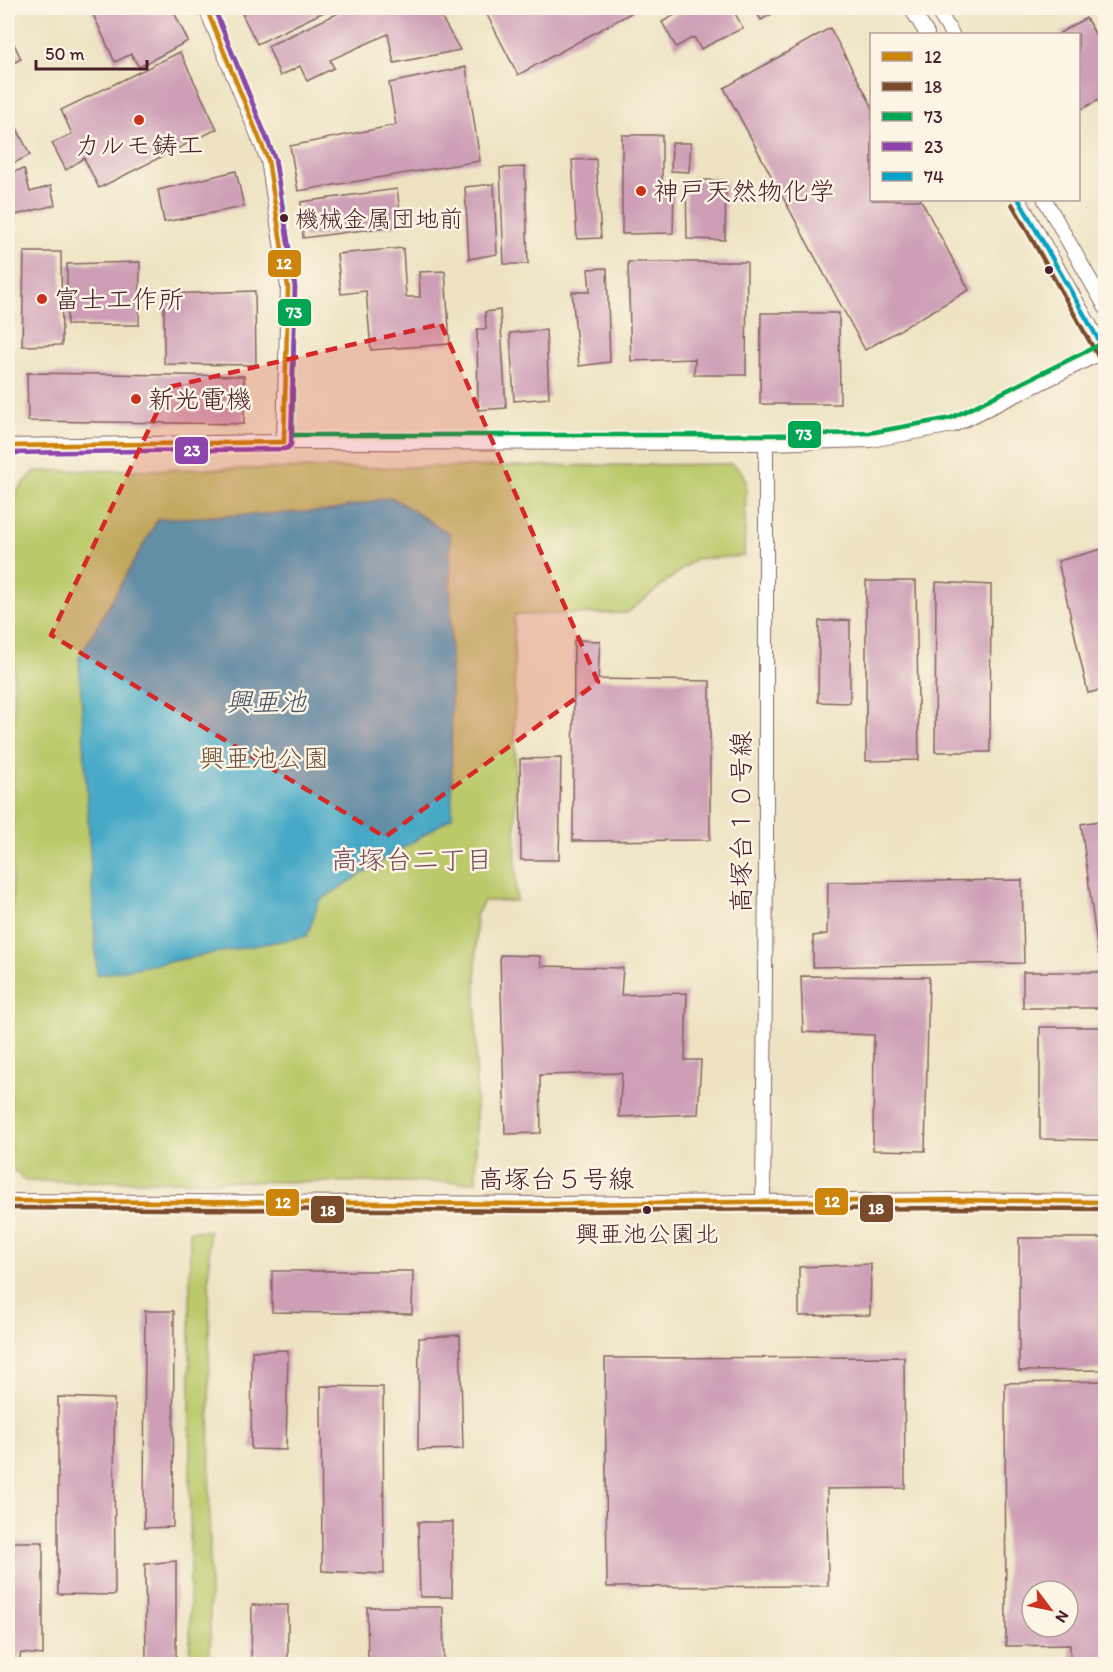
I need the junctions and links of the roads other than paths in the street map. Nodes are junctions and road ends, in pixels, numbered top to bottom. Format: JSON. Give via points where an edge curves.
{"nodes":[{"id":1,"x":206,"y":8,"type":"edge"},
{"id":2,"x":911,"y":8,"type":"edge"},
{"id":3,"x":936,"y":8,"type":"edge"},
{"id":4,"x":926,"y":33,"type":"edge"},
{"id":5,"x":951,"y":33,"type":"edge"},
{"id":6,"x":1020,"y":201,"type":"edge"},
{"id":7,"x":1046,"y":201,"type":"edge"},
{"id":8,"x":1106,"y":308,"type":"edge"},
{"id":9,"x":1105,"y":352,"type":"edge"},
{"id":10,"x":284,"y":442,"type":"junction"},
{"id":11,"x":766,"y":442,"type":"junction"},
{"id":12,"x":8,"y":446,"type":"edge"},
{"id":13,"x":8,"y":1201,"type":"edge"},
{"id":14,"x":763,"y":1201,"type":"junction"},
{"id":15,"x":1106,"y":1202,"type":"edge"}],
"edges":[{"from":1,"to":10,"type":"street","via":[[268,160],[288,287]]},
{"from":2,"to":4,"type":"street"},
{"from":3,"to":5,"type":"street"},
{"from":6,"to":9,"type":"street"},
{"from":7,"to":8,"type":"street"},
{"from":9,"to":11,"type":"street","via":[[953,425],[870,440]]},
{"from":10,"to":11,"type":"street"},
{"from":10,"to":12,"type":"street"},
{"from":11,"to":14,"type":"street","name":"高塚台１０号線"},
{"from":13,"to":14,"type":"street","name":"高塚台５号線"},
{"from":14,"to":15,"type":"street","name":"高塚台５号線"}]}
